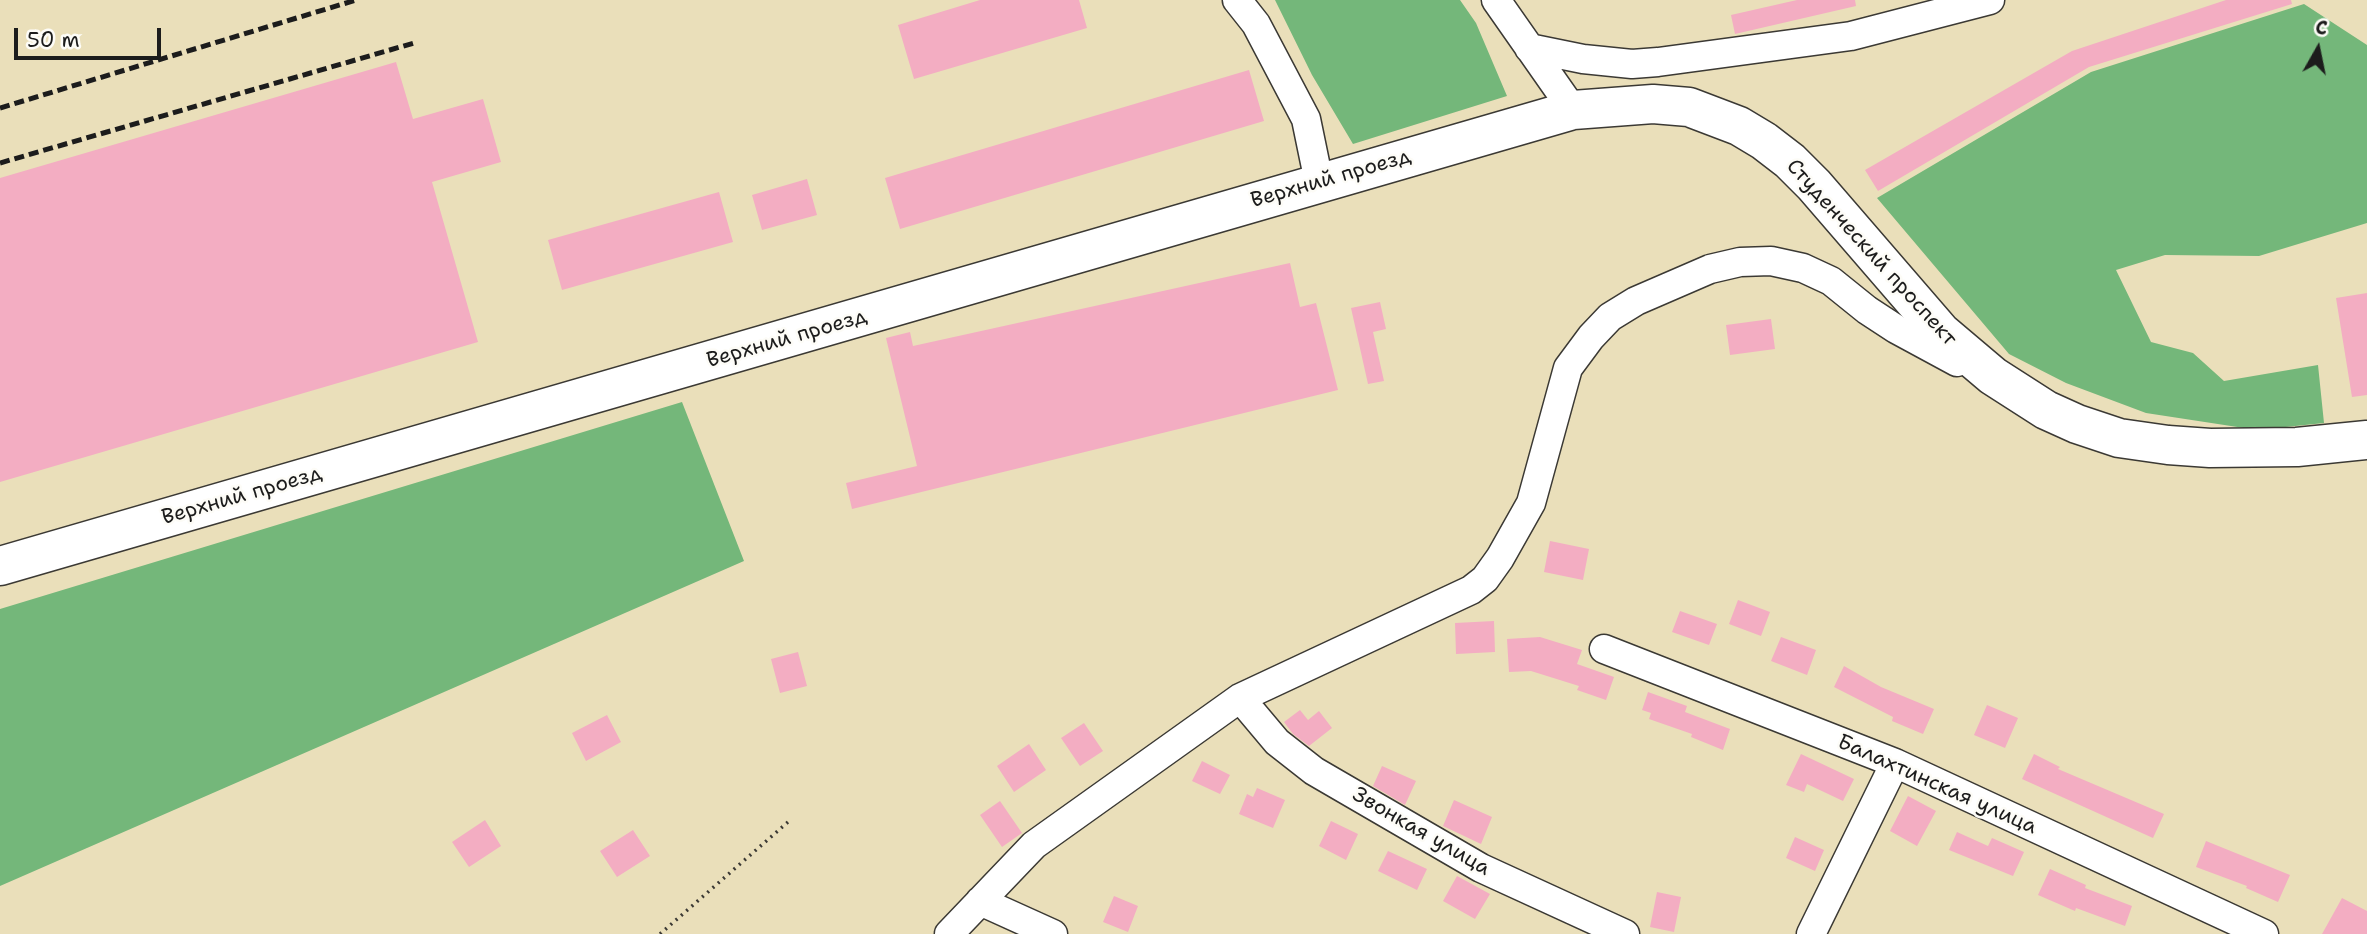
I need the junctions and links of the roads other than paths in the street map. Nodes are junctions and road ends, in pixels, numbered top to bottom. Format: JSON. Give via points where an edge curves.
{"nodes":[{"id":1,"x":1237,"y":0,"type":"edge"},
{"id":2,"x":1496,"y":0,"type":"edge"},
{"id":3,"x":1990,"y":0,"type":"edge"},
{"id":4,"x":1529,"y":48,"type":"junction"},
{"id":5,"x":1573,"y":110,"type":"junction"},
{"id":6,"x":1319,"y":182,"type":"junction"},
{"id":7,"x":1971,"y":359,"type":"junction"},
{"id":8,"x":2367,"y":440,"type":"edge"},
{"id":9,"x":0,"y":566,"type":"edge"},
{"id":10,"x":1604,"y":649,"type":"dead end"},
{"id":11,"x":1240,"y":698,"type":"junction"},
{"id":12,"x":1895,"y":763,"type":"junction"},
{"id":13,"x":980,"y":901,"type":"junction"},
{"id":14,"x":949,"y":934,"type":"edge"},
{"id":15,"x":1053,"y":934,"type":"edge"},
{"id":16,"x":1626,"y":934,"type":"edge"},
{"id":17,"x":1811,"y":934,"type":"edge"},
{"id":18,"x":2264,"y":934,"type":"edge"}],
"edges":[{"from":1,"to":6,"type":"street","via":[[1256,24],[1306,119]]},
{"from":2,"to":4,"type":"street"},
{"from":3,"to":4,"type":"street","via":[[1851,36],[1658,62],[1583,59]]},
{"from":4,"to":5,"type":"street"},
{"from":5,"to":6,"type":"highway","name":"Верхний проезд"},
{"from":5,"to":7,"type":"highway","name":"Студенческий проспект","via":[[1653,104],[1689,107],[1764,141],[1814,185],[1941,332]]},
{"from":6,"to":9,"type":"highway","name":"Верхний проезд"},
{"from":7,"to":8,"type":"highway","name":"Студенческий проспект","via":[[2046,410],[2119,438],[2210,448]]},
{"from":7,"to":11,"type":"street","via":[[1956,362],[1896,329],[1831,281],[1803,268],[1771,261],[1740,262],[1661,289],[1611,317],[1568,368],[1531,503],[1485,579],[1471,590]]},
{"from":10,"to":12,"type":"street","name":"Балахтинская улица"},
{"from":11,"to":13,"type":"street","via":[[1034,845]]},
{"from":11,"to":16,"type":"street","name":"Звонкая улица","via":[[1277,742],[1314,771],[1481,869]]},
{"from":12,"to":17,"type":"street"},
{"from":12,"to":18,"type":"street","name":"Балахтинская улица"},
{"from":13,"to":14,"type":"street"},
{"from":13,"to":15,"type":"street"}]}
